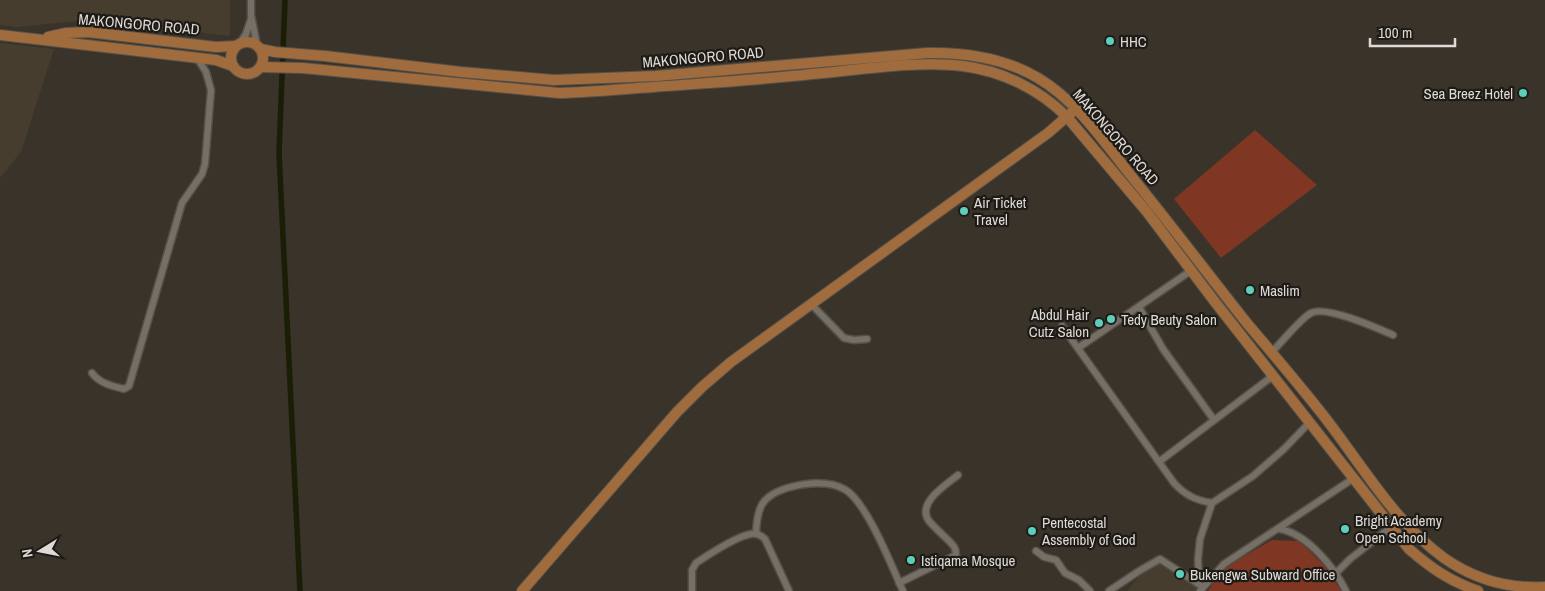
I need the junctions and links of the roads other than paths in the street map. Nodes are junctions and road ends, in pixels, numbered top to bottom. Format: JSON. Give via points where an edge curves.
{"nodes":[{"id":1,"x":251,"y":0,"type":"edge"},
{"id":2,"x":251,"y":15,"type":"junction"},
{"id":3,"x":0,"y":35,"type":"edge"},
{"id":4,"x":40,"y":38,"type":"junction"},
{"id":5,"x":237,"y":45,"type":"junction"},
{"id":6,"x":259,"y":47,"type":"junction"},
{"id":7,"x":197,"y":58,"type":"junction"},
{"id":8,"x":233,"y":66,"type":"junction"},
{"id":9,"x":260,"y":67,"type":"junction"},
{"id":10,"x":1076,"y":109,"type":"junction"},
{"id":11,"x":1067,"y":117,"type":"junction"},
{"id":12,"x":1192,"y":270,"type":"junction"},
{"id":13,"x":811,"y":304,"type":"junction"},
{"id":14,"x":1138,"y":307,"type":"junction"},
{"id":15,"x":1062,"y":326,"type":"dead end"},
{"id":16,"x":1393,"y":335,"type":"dead end"},
{"id":17,"x":867,"y":339,"type":"dead end"},
{"id":18,"x":1078,"y":348,"type":"junction"},
{"id":19,"x":1272,"y":352,"type":"junction"},
{"id":20,"x":92,"y":373,"type":"dead end"},
{"id":21,"x":1274,"y":375,"type":"junction"},
{"id":22,"x":1214,"y":420,"type":"junction"},
{"id":23,"x":1310,"y":422,"type":"junction"},
{"id":24,"x":1160,"y":461,"type":"junction"},
{"id":25,"x":958,"y":476,"type":"dead end"},
{"id":26,"x":1354,"y":478,"type":"junction"},
{"id":27,"x":1212,"y":503,"type":"junction"},
{"id":28,"x":1391,"y":527,"type":"junction"},
{"id":29,"x":1280,"y":529,"type":"junction"},
{"id":30,"x":756,"y":534,"type":"junction"},
{"id":31,"x":1036,"y":551,"type":"dead end"},
{"id":32,"x":1336,"y":572,"type":"junction"},
{"id":33,"x":899,"y":583,"type":"junction"},
{"id":34,"x":1201,"y":587,"type":"edge"},
{"id":35,"x":1545,"y":587,"type":"edge"},
{"id":36,"x":522,"y":591,"type":"edge"},
{"id":37,"x":692,"y":591,"type":"edge"},
{"id":38,"x":789,"y":591,"type":"edge"},
{"id":39,"x":903,"y":591,"type":"edge"},
{"id":40,"x":1090,"y":591,"type":"edge"},
{"id":41,"x":1109,"y":591,"type":"edge"},
{"id":42,"x":1346,"y":591,"type":"edge"},
{"id":43,"x":1478,"y":591,"type":"edge"}],
"edges":[{"from":1,"to":2,"type":"street"},
{"from":2,"to":5,"type":"street","via":[[249,28]]},
{"from":2,"to":6,"type":"street"},
{"from":3,"to":4,"type":"main road","name":"MAKONGORO ROAD"},
{"from":4,"to":5,"type":"main road","name":"MAKONGORO ROAD","via":[[88,32],[216,46]]},
{"from":4,"to":7,"type":"main road","name":"MAKONGORO ROAD"},
{"from":5,"to":6,"type":"main road","name":"MAKONGORO ROAD","via":[[248,42]]},
{"from":5,"to":8,"type":"main road","via":[[231,56]]},
{"from":6,"to":9,"type":"main road","via":[[263,58]]},
{"from":6,"to":10,"type":"main road","name":"MAKONGORO ROAD","via":[[275,52],[554,80],[656,76],[949,53],[986,58],[1023,70],[1039,78]]},
{"from":7,"to":8,"type":"main road","name":"MAKONGORO ROAD"},
{"from":7,"to":20,"type":"street","via":[[206,72],[211,90],[202,174],[182,203],[129,386],[124,389],[107,384]]},
{"from":8,"to":9,"type":"main road","name":"MAKONGORO ROAD","via":[[246,74]]},
{"from":9,"to":11,"type":"main road","name":"MAKONGORO ROAD","via":[[303,68],[559,93],[949,65],[983,70],[1012,80],[1044,97]]},
{"from":10,"to":11,"type":"main road"},
{"from":10,"to":19,"type":"main road","name":"MAKONGORO ROAD"},
{"from":11,"to":12,"type":"main road","name":"MAKONGORO ROAD"},
{"from":11,"to":13,"type":"main road"},
{"from":12,"to":14,"type":"street"},
{"from":12,"to":21,"type":"main road","name":"MAKONGORO ROAD"},
{"from":13,"to":17,"type":"street","via":[[844,338]]},
{"from":13,"to":36,"type":"main road","via":[[702,387]]},
{"from":14,"to":18,"type":"street"},
{"from":14,"to":22,"type":"street","via":[[1162,349]]},
{"from":15,"to":18,"type":"street"},
{"from":16,"to":19,"type":"street","via":[[1320,310],[1308,314]]},
{"from":18,"to":24,"type":"street"},
{"from":19,"to":35,"type":"main road","name":"MAKONGORO ROAD","via":[[1406,524],[1429,546],[1479,577],[1503,585]]},
{"from":21,"to":22,"type":"street"},
{"from":21,"to":23,"type":"main road","name":"MAKONGORO ROAD"},
{"from":22,"to":24,"type":"street"},
{"from":23,"to":26,"type":"main road","name":"MAKONGORO ROAD"},
{"from":23,"to":27,"type":"street","via":[[1253,476]]},
{"from":24,"to":27,"type":"street","via":[[1184,494]]},
{"from":25,"to":33,"type":"street","via":[[930,500],[926,509],[926,516],[954,546],[956,555]]},
{"from":26,"to":28,"type":"main road","name":"MAKONGORO ROAD"},
{"from":26,"to":29,"type":"street"},
{"from":27,"to":34,"type":"street","via":[[1198,549]]},
{"from":28,"to":32,"type":"street"},
{"from":28,"to":43,"type":"main road","name":"MAKONGORO ROAD","via":[[1428,566]]},
{"from":29,"to":32,"type":"street","via":[[1301,537]]},
{"from":29,"to":34,"type":"street","via":[[1224,564]]},
{"from":30,"to":33,"type":"street","via":[[758,511],[770,495],[803,485],[836,486],[851,493],[864,510]]},
{"from":30,"to":37,"type":"street","via":[[744,536],[696,563],[692,570]]},
{"from":30,"to":38,"type":"street","via":[[765,539]]},
{"from":31,"to":40,"type":"street","via":[[1056,560],[1065,573],[1080,580]]},
{"from":32,"to":42,"type":"street"},
{"from":33,"to":39,"type":"street"},
{"from":34,"to":41,"type":"street","via":[[1160,559]]}]}
